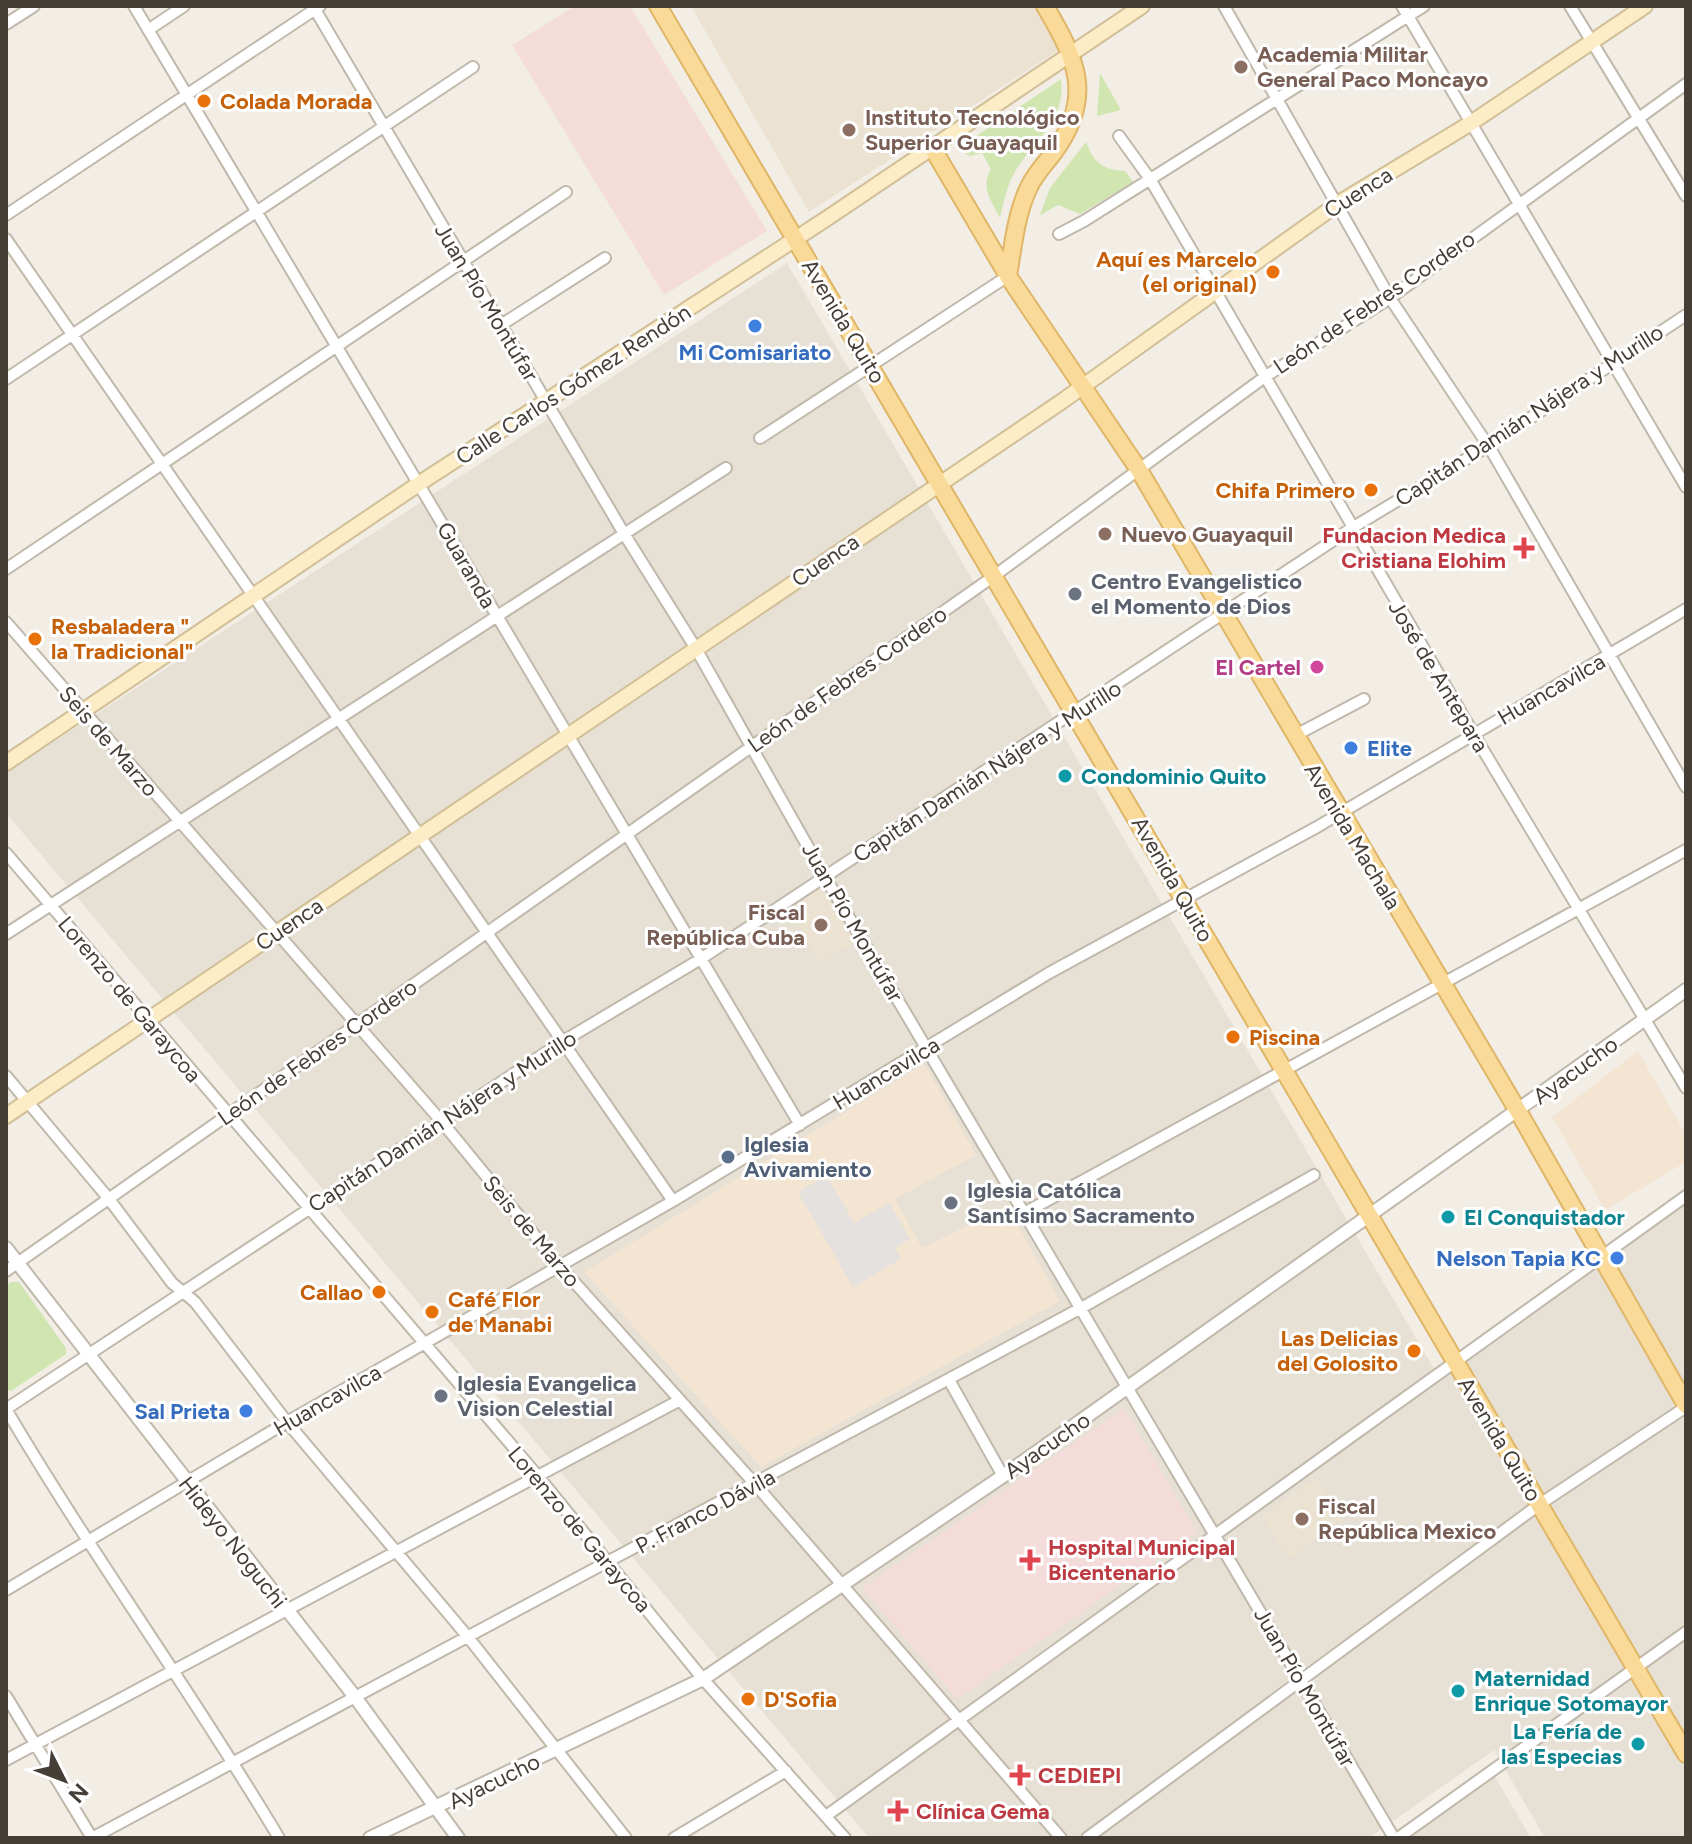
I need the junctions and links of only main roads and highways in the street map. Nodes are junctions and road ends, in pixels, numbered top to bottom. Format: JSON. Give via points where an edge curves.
{"nodes":[{"id":1,"x":658,"y":6,"type":"edge"},
{"id":2,"x":1045,"y":6,"type":"edge"},
{"id":3,"x":1142,"y":6,"type":"edge"},
{"id":4,"x":1645,"y":6,"type":"edge"},
{"id":5,"x":1073,"y":53,"type":"junction"},
{"id":6,"x":933,"y":149,"type":"junction"},
{"id":7,"x":795,"y":240,"type":"junction"},
{"id":8,"x":1008,"y":276,"type":"junction"},
{"id":9,"x":1081,"y":387,"type":"junction"},
{"id":10,"x":939,"y":483,"type":"junction"},
{"id":11,"x":6,"y":763,"type":"edge"},
{"id":12,"x":6,"y":1116,"type":"edge"},
{"id":13,"x":1686,"y":1406,"type":"edge"},
{"id":14,"x":1686,"y":1754,"type":"edge"}],
"edges":[{"from":1,"to":7,"type":"main road","name":"Avenida Quito"},
{"from":2,"to":5,"type":"main road"},
{"from":3,"to":5,"type":"main road","name":"Calle Carlos Gómez Rendón"},
{"from":4,"to":9,"type":"main road","name":"Cuenca","via":[[1471,123],[1339,203]]},
{"from":5,"to":6,"type":"main road","name":"Calle Carlos Gómez Rendón"},
{"from":5,"to":8,"type":"main road","via":[[1073,112],[1067,131],[1022,203]]},
{"from":6,"to":7,"type":"main road","name":"Calle Carlos Gómez Rendón"},
{"from":6,"to":8,"type":"main road","name":"Avenida Machala"},
{"from":7,"to":10,"type":"main road","name":"Avenida Quito"},
{"from":7,"to":11,"type":"main road","name":"Calle Carlos Gómez Rendón","via":[[420,483]]},
{"from":8,"to":9,"type":"main road","name":"Avenida Machala"},
{"from":9,"to":10,"type":"main road","name":"Cuenca"},
{"from":9,"to":13,"type":"main road","name":"Avenida Machala","via":[[1139,470]]},
{"from":10,"to":12,"type":"main road","name":"Cuenca"},
{"from":10,"to":14,"type":"main road","name":"Avenida Quito"}]}
